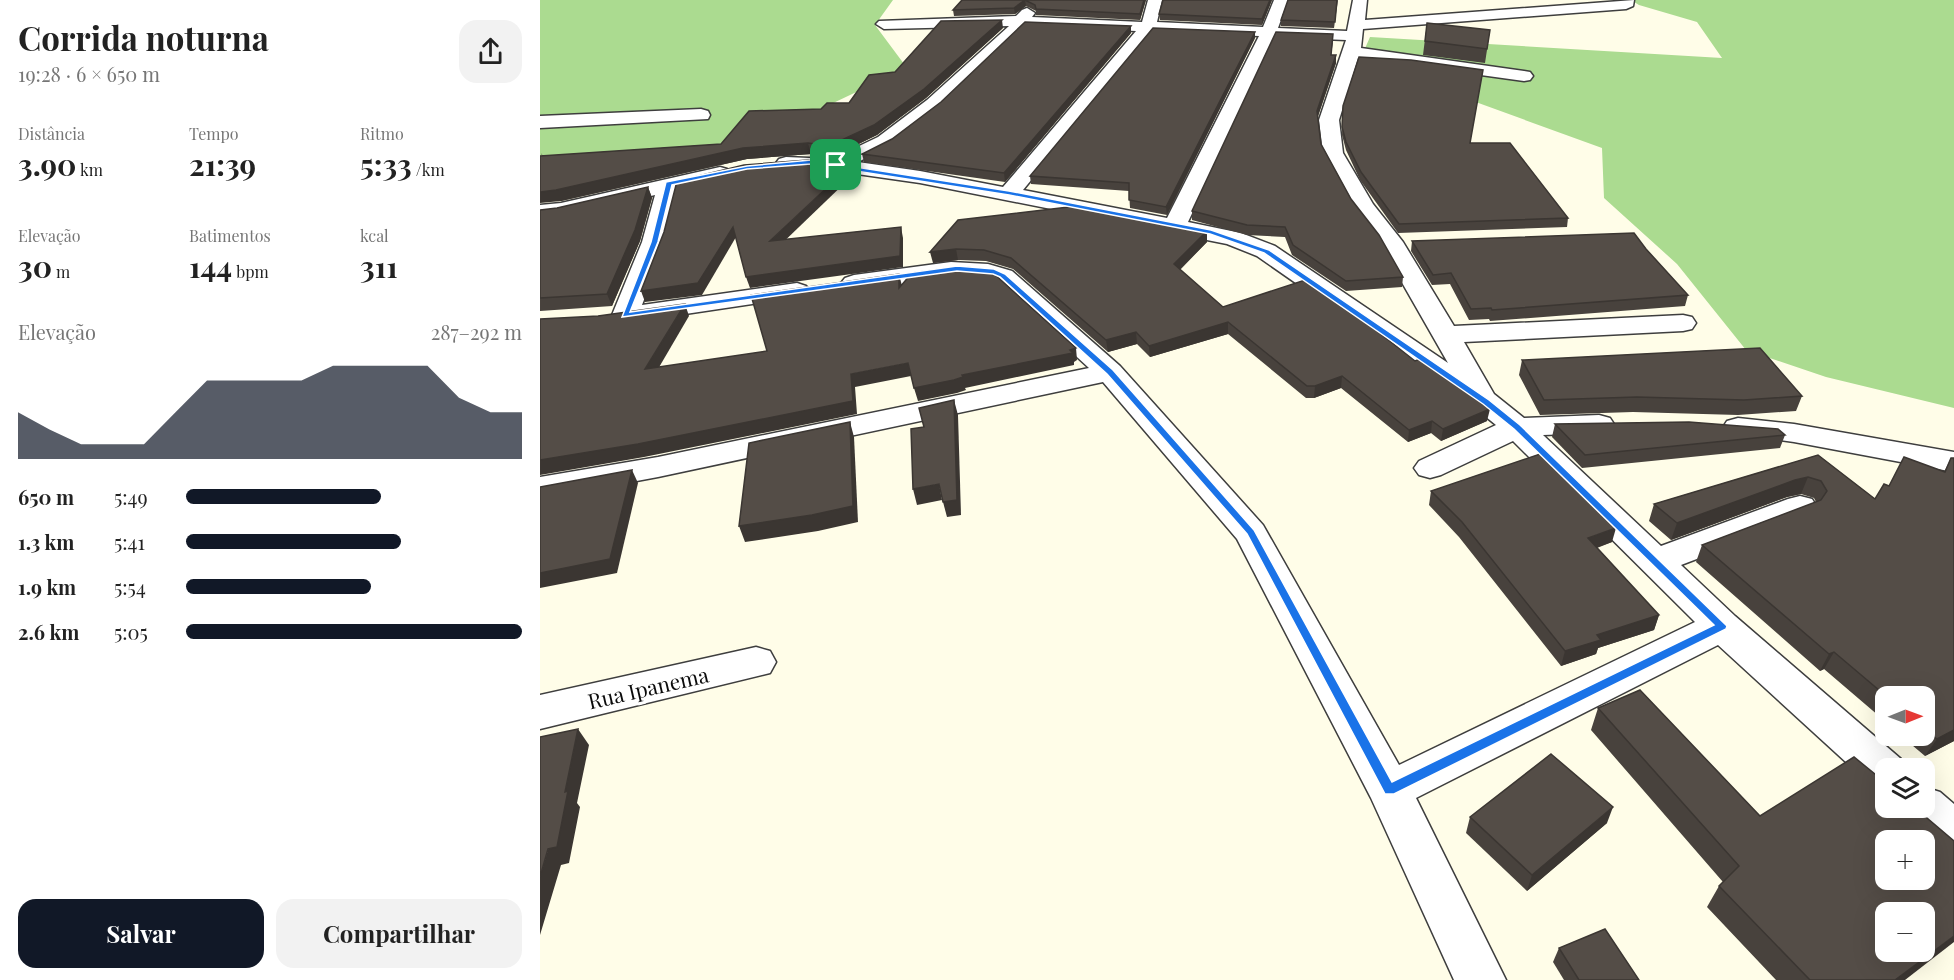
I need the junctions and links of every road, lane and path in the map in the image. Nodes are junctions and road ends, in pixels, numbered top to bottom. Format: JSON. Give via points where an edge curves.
{"nodes":[{"id":1,"x":1031,"y":0,"type":"edge"},
{"id":2,"x":1155,"y":0,"type":"edge"},
{"id":3,"x":1281,"y":0,"type":"edge"},
{"id":4,"x":1360,"y":0,"type":"edge"},
{"id":5,"x":1627,"y":0,"type":"edge"},
{"id":6,"x":1022,"y":21,"type":"junction"},
{"id":7,"x":884,"y":24,"type":"dead end"},
{"id":8,"x":1149,"y":25,"type":"junction"},
{"id":9,"x":1269,"y":32,"type":"junction"},
{"id":10,"x":1354,"y":38,"type":"junction"},
{"id":11,"x":1524,"y":76,"type":"dead end"},
{"id":12,"x":701,"y":115,"type":"dead end"},
{"id":13,"x":540,"y":122,"type":"edge"},
{"id":14,"x":769,"y":165,"type":"edge"},
{"id":15,"x":836,"y":165,"type":"junction"},
{"id":16,"x":736,"y":170,"type":"edge"},
{"id":17,"x":669,"y":184,"type":"junction"},
{"id":18,"x":1009,"y":193,"type":"junction"},
{"id":19,"x":551,"y":211,"type":"edge"},
{"id":20,"x":540,"y":219,"type":"edge"},
{"id":21,"x":1174,"y":226,"type":"junction"},
{"id":22,"x":1683,"y":323,"type":"dead end"},
{"id":23,"x":1447,"y":335,"type":"junction"},
{"id":24,"x":1110,"y":372,"type":"junction"},
{"id":25,"x":1486,"y":402,"type":"junction"},
{"id":26,"x":1633,"y":423,"type":"edge"},
{"id":27,"x":1707,"y":425,"type":"edge"},
{"id":28,"x":1517,"y":427,"type":"junction"},
{"id":29,"x":1954,"y":462,"type":"edge"},
{"id":30,"x":1430,"y":468,"type":"dead end"},
{"id":31,"x":540,"y":488,"type":"edge"},
{"id":32,"x":1800,"y":507,"type":"edge"},
{"id":33,"x":1657,"y":561,"type":"junction"},
{"id":34,"x":1722,"y":626,"type":"junction"},
{"id":35,"x":756,"y":662,"type":"dead end"},
{"id":36,"x":540,"y":712,"type":"edge"},
{"id":37,"x":1875,"y":762,"type":"edge"},
{"id":38,"x":1390,"y":790,"type":"junction"},
{"id":39,"x":1480,"y":980,"type":"edge"}],
"edges":[{"from":1,"to":6,"type":"street"},
{"from":2,"to":8,"type":"street"},
{"from":3,"to":9,"type":"street"},
{"from":4,"to":10,"type":"street"},
{"from":5,"to":10,"type":"street","via":[[1626,5]]},
{"from":6,"to":7,"type":"street"},
{"from":6,"to":8,"type":"street"},
{"from":6,"to":15,"type":"street","via":[[934,104],[885,141]]},
{"from":8,"to":9,"type":"street"},
{"from":8,"to":18,"type":"street"},
{"from":9,"to":10,"type":"street"},
{"from":9,"to":21,"type":"street"},
{"from":10,"to":11,"type":"street"},
{"from":10,"to":23,"type":"street","via":[[1329,120],[1333,153],[1363,207],[1403,242]]},
{"from":12,"to":13,"type":"street"},
{"from":14,"to":15,"type":"street"},
{"from":15,"to":18,"type":"street"},
{"from":16,"to":17,"type":"street"},
{"from":17,"to":19,"type":"street"},
{"from":17,"to":24,"type":"street","via":[[654,242],[609,317],[977,269],[1003,276]]},
{"from":18,"to":21,"type":"street"},
{"from":19,"to":20,"type":"street"},
{"from":21,"to":25,"type":"street","via":[[1233,238],[1266,251]]},
{"from":22,"to":23,"type":"street"},
{"from":23,"to":25,"type":"street"},
{"from":24,"to":31,"type":"street"},
{"from":24,"to":38,"type":"street","via":[[1251,533]]},
{"from":25,"to":28,"type":"street"},
{"from":26,"to":28,"type":"street"},
{"from":27,"to":29,"type":"street","via":[[1794,433]]},
{"from":28,"to":30,"type":"street"},
{"from":28,"to":33,"type":"street"},
{"from":32,"to":33,"type":"street"},
{"from":33,"to":34,"type":"street"},
{"from":34,"to":37,"type":"street"},
{"from":34,"to":38,"type":"street"},
{"from":35,"to":36,"type":"street","name":"Rua Ipanema"},
{"from":38,"to":39,"type":"street"}]}
